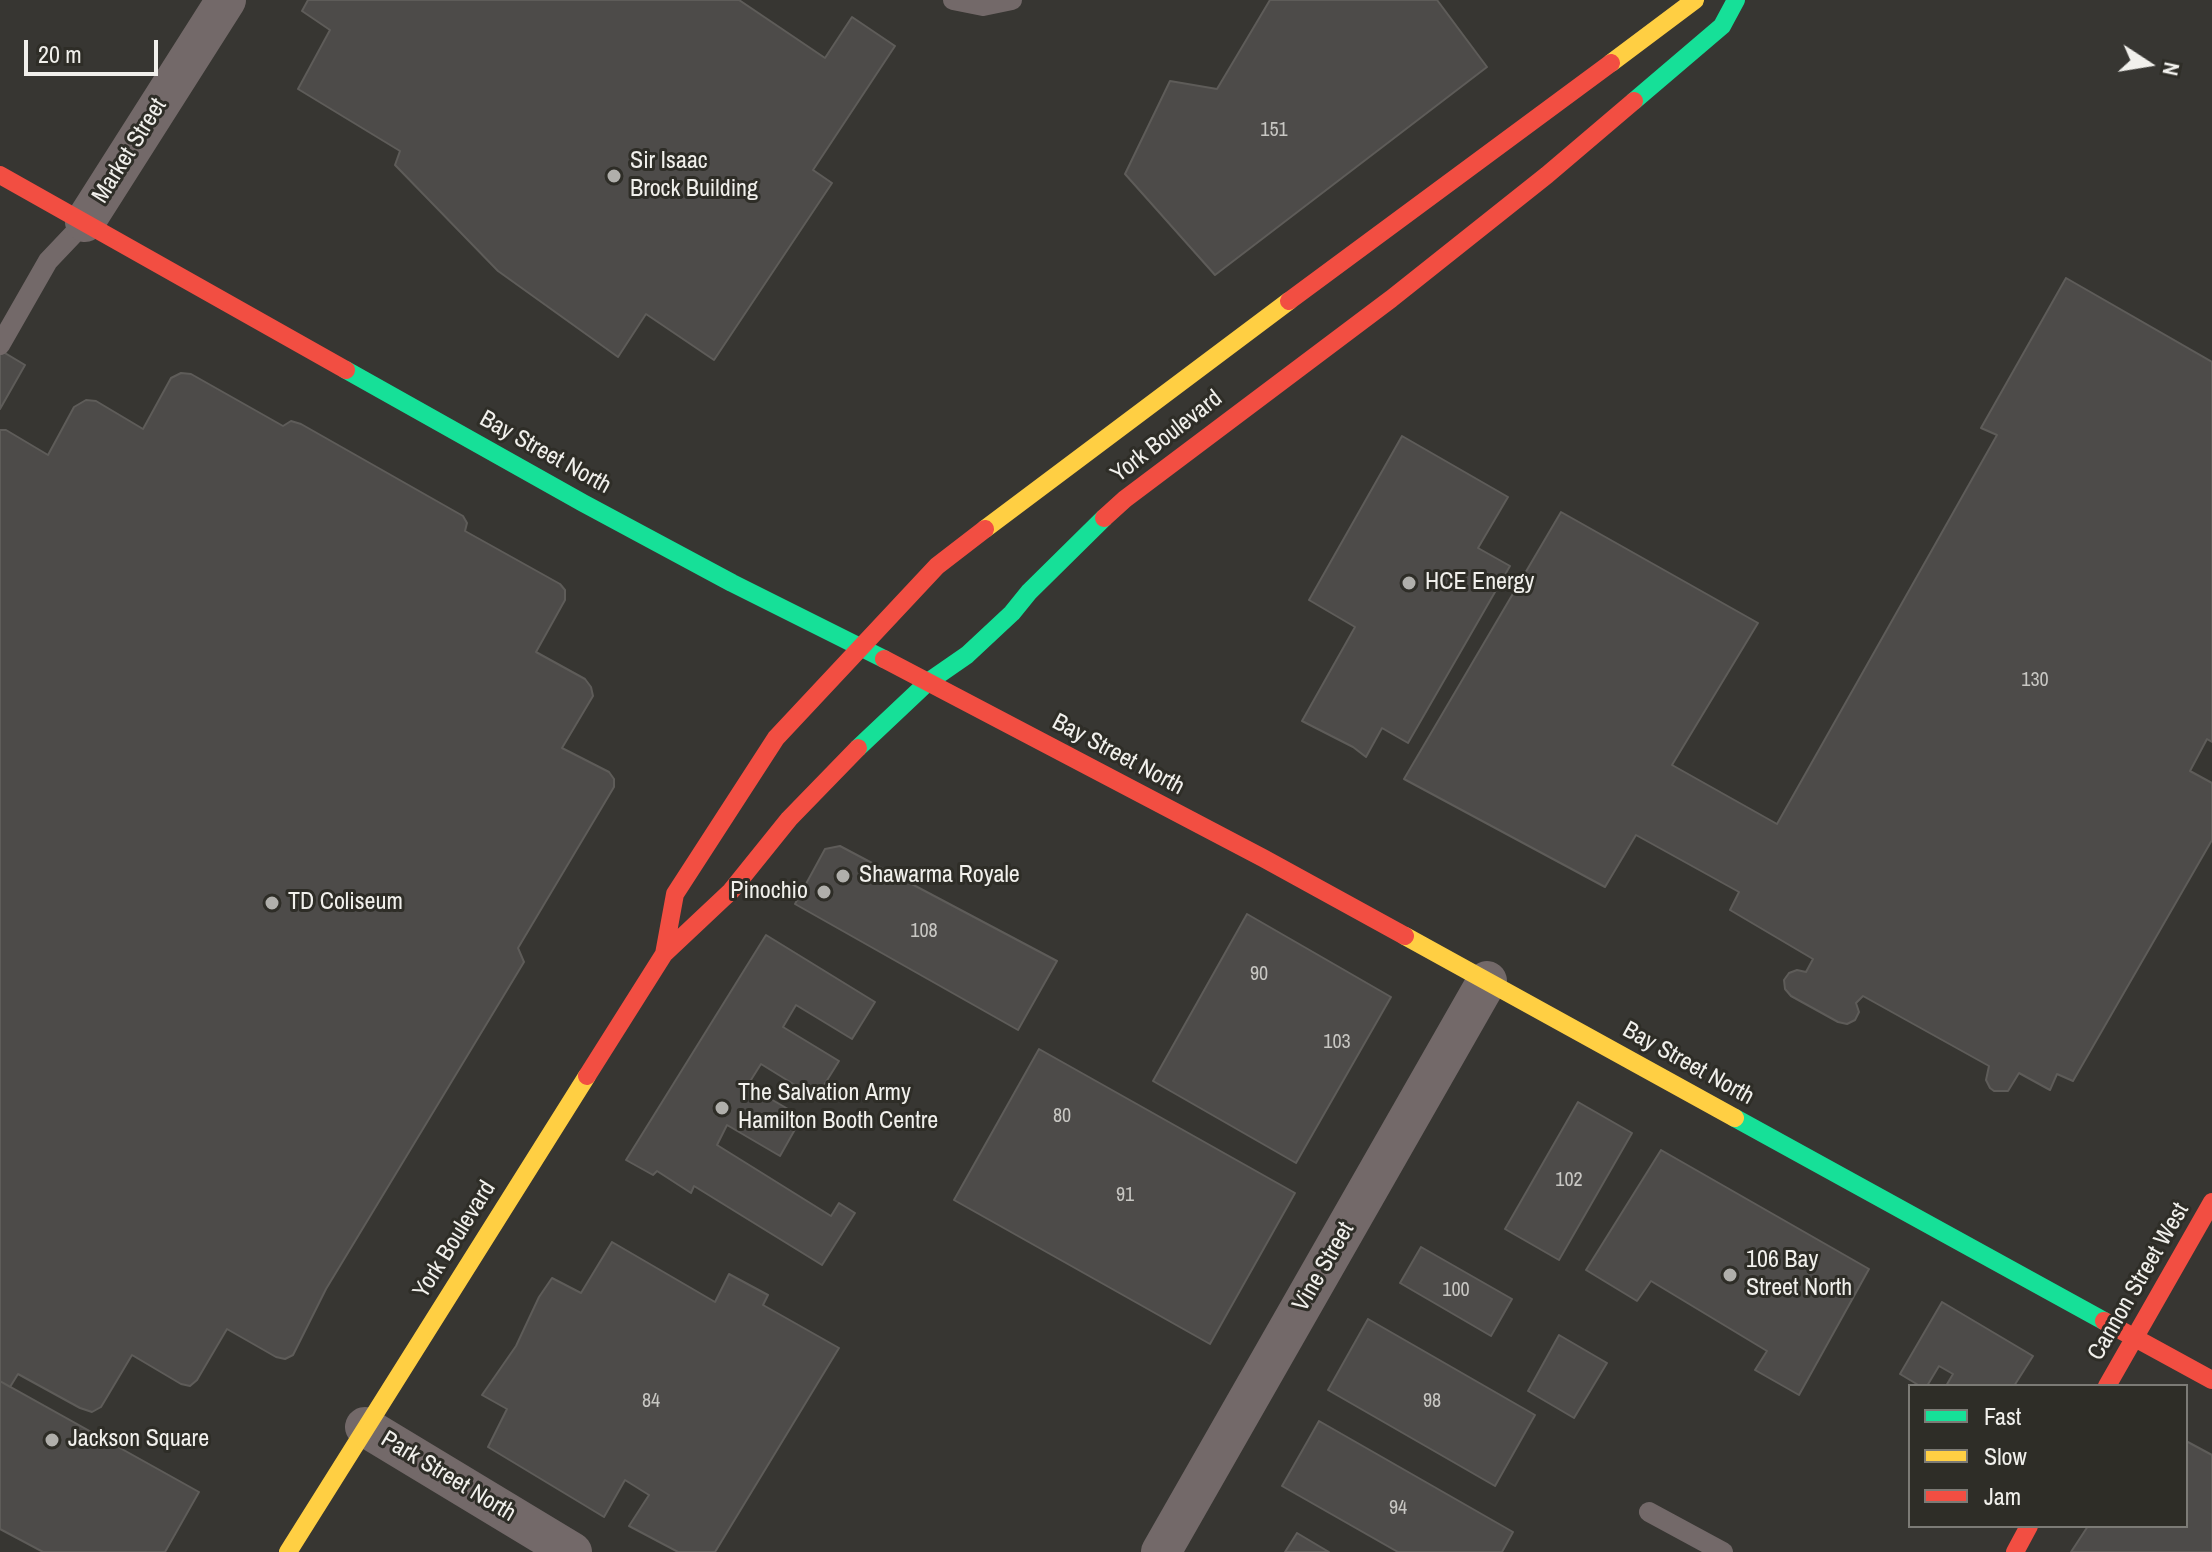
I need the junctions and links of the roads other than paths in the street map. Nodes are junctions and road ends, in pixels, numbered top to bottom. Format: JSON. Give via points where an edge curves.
{"nodes":[{"id":1,"x":226,"y":0,"type":"edge"},
{"id":2,"x":953,"y":0,"type":"edge"},
{"id":3,"x":1012,"y":0,"type":"edge"},
{"id":4,"x":1695,"y":0,"type":"edge"},
{"id":5,"x":1736,"y":0,"type":"edge"},
{"id":6,"x":0,"y":175,"type":"edge"},
{"id":7,"x":85,"y":222,"type":"junction"},
{"id":8,"x":0,"y":345,"type":"edge"},
{"id":9,"x":862,"y":647,"type":"junction"},
{"id":10,"x":928,"y":682,"type":"junction"},
{"id":11,"x":664,"y":954,"type":"junction"},
{"id":12,"x":1487,"y":981,"type":"junction"},
{"id":13,"x":2212,"y":1202,"type":"edge"},
{"id":14,"x":2134,"y":1337,"type":"junction"},
{"id":15,"x":2212,"y":1380,"type":"edge"},
{"id":16,"x":2108,"y":1384,"type":"edge"},
{"id":17,"x":365,"y":1427,"type":"junction"},
{"id":18,"x":1649,"y":1512,"type":"dead end"},
{"id":19,"x":2028,"y":1528,"type":"edge"},
{"id":20,"x":288,"y":1552,"type":"edge"},
{"id":21,"x":572,"y":1552,"type":"edge"},
{"id":22,"x":1161,"y":1552,"type":"edge"},
{"id":23,"x":1723,"y":1552,"type":"edge"},
{"id":24,"x":2015,"y":1552,"type":"edge"}],
"edges":[{"from":1,"to":7,"type":"street","name":"Market Street"},
{"from":2,"to":3,"type":"lane","via":[[983,6]]},
{"from":4,"to":9,"type":"main road","name":"York Boulevard","via":[[937,566]]},
{"from":5,"to":10,"type":"main road","name":"York Boulevard","via":[[1722,26],[1547,175],[1125,499],[967,655]]},
{"from":6,"to":7,"type":"main road","name":"Bay Street North"},
{"from":7,"to":8,"type":"lane","via":[[48,261]]},
{"from":7,"to":9,"type":"main road","name":"Bay Street North","via":[[583,503]]},
{"from":9,"to":10,"type":"main road","name":"Bay Street North"},
{"from":9,"to":11,"type":"main road","name":"York Boulevard","via":[[776,738],[675,894]]},
{"from":10,"to":11,"type":"main road","name":"York Boulevard","via":[[847,759],[731,891]]},
{"from":10,"to":12,"type":"main road","name":"Bay Street North"},
{"from":11,"to":17,"type":"main road","name":"York Boulevard"},
{"from":12,"to":14,"type":"main road","name":"Bay Street North"},
{"from":12,"to":22,"type":"street","name":"Vine Street"},
{"from":13,"to":14,"type":"main road","name":"Cannon Street West"},
{"from":14,"to":15,"type":"main road","name":"Bay Street North"},
{"from":14,"to":16,"type":"main road","name":"Cannon Street West"},
{"from":17,"to":20,"type":"main road","name":"York Boulevard"},
{"from":17,"to":21,"type":"street","name":"Park Street North"},
{"from":18,"to":23,"type":"lane"},
{"from":19,"to":24,"type":"main road"}]}
